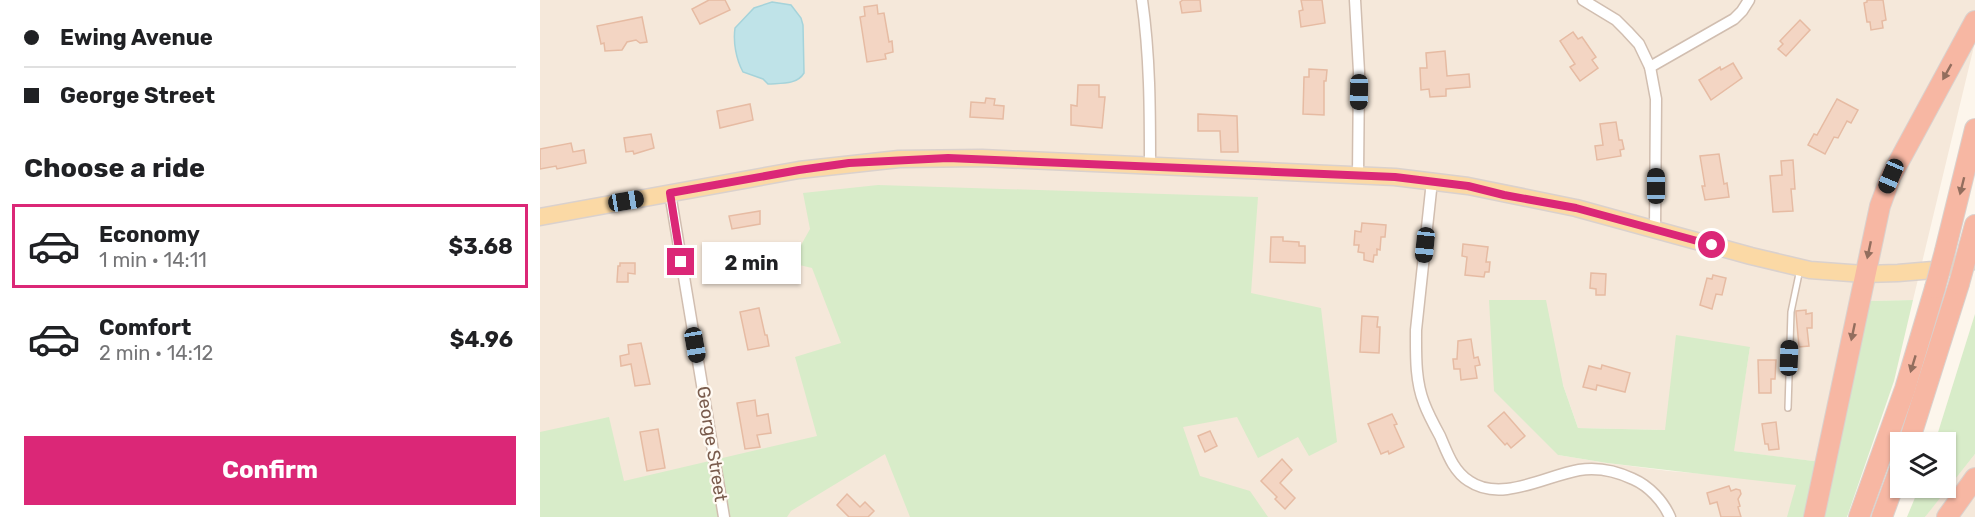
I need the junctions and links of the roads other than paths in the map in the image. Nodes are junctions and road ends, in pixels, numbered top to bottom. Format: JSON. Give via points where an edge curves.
{"nodes":[{"id":1,"x":1142,"y":0,"type":"edge"},
{"id":2,"x":1355,"y":0,"type":"edge"},
{"id":3,"x":1583,"y":0,"type":"edge"},
{"id":4,"x":1749,"y":0,"type":"edge"},
{"id":5,"x":1975,"y":21,"type":"edge"},
{"id":6,"x":1650,"y":67,"type":"junction"},
{"id":7,"x":1975,"y":129,"type":"edge"},
{"id":8,"x":1150,"y":166,"type":"junction"},
{"id":9,"x":1358,"y":175,"type":"junction"},
{"id":10,"x":1432,"y":181,"type":"junction"},
{"id":11,"x":670,"y":193,"type":"junction"},
{"id":12,"x":540,"y":216,"type":"edge"},
{"id":13,"x":1975,"y":225,"type":"edge"},
{"id":14,"x":1655,"y":230,"type":"junction"},
{"id":15,"x":1972,"y":254,"type":"edge"},
{"id":16,"x":1801,"y":268,"type":"junction"},
{"id":17,"x":1864,"y":274,"type":"junction"},
{"id":18,"x":1788,"y":408,"type":"dead end"},
{"id":19,"x":1912,"y":432,"type":"edge"},
{"id":20,"x":1975,"y":478,"type":"edge"},
{"id":21,"x":1890,"y":495,"type":"edge"},
{"id":22,"x":724,"y":517,"type":"edge"},
{"id":23,"x":1670,"y":517,"type":"edge"},
{"id":24,"x":1814,"y":517,"type":"edge"},
{"id":25,"x":1859,"y":517,"type":"edge"},
{"id":26,"x":1882,"y":517,"type":"edge"},
{"id":27,"x":1947,"y":517,"type":"edge"}],
"edges":[{"from":1,"to":8,"type":"street","via":[[1150,90]]},
{"from":2,"to":9,"type":"street"},
{"from":3,"to":6,"type":"street","via":[[1616,20],[1638,44]]},
{"from":4,"to":6,"type":"street","via":[[1734,19]]},
{"from":5,"to":17,"type":"highway","one_way":true,"via":[[1891,176],[1877,214]]},
{"from":6,"to":14,"type":"street","via":[[1656,99]]},
{"from":7,"to":25,"type":"highway","one_way":true,"bridge":true,"via":[[1905,389]]},
{"from":8,"to":9,"type":"main road"},
{"from":8,"to":11,"type":"main road","via":[[982,158],[898,159],[799,170]]},
{"from":9,"to":10,"type":"main road"},
{"from":10,"to":14,"type":"main road","via":[[1576,208]]},
{"from":10,"to":23,"type":"street","via":[[1416,353],[1423,402],[1454,465],[1469,481],[1490,489],[1579,470],[1608,470],[1649,489]]},
{"from":11,"to":12,"type":"main road"},
{"from":11,"to":22,"type":"street","name":"George Street"},
{"from":13,"to":15,"type":"highway"},
{"from":14,"to":16,"type":"main road"},
{"from":15,"to":17,"type":"main road","via":[[1915,272]]},
{"from":15,"to":19,"type":"highway","bridge":true},
{"from":16,"to":17,"type":"main road"},
{"from":16,"to":18,"type":"lane","via":[[1791,312]]},
{"from":17,"to":24,"type":"highway","one_way":true},
{"from":20,"to":27,"type":"highway"},
{"from":21,"to":26,"type":"highway"}]}
